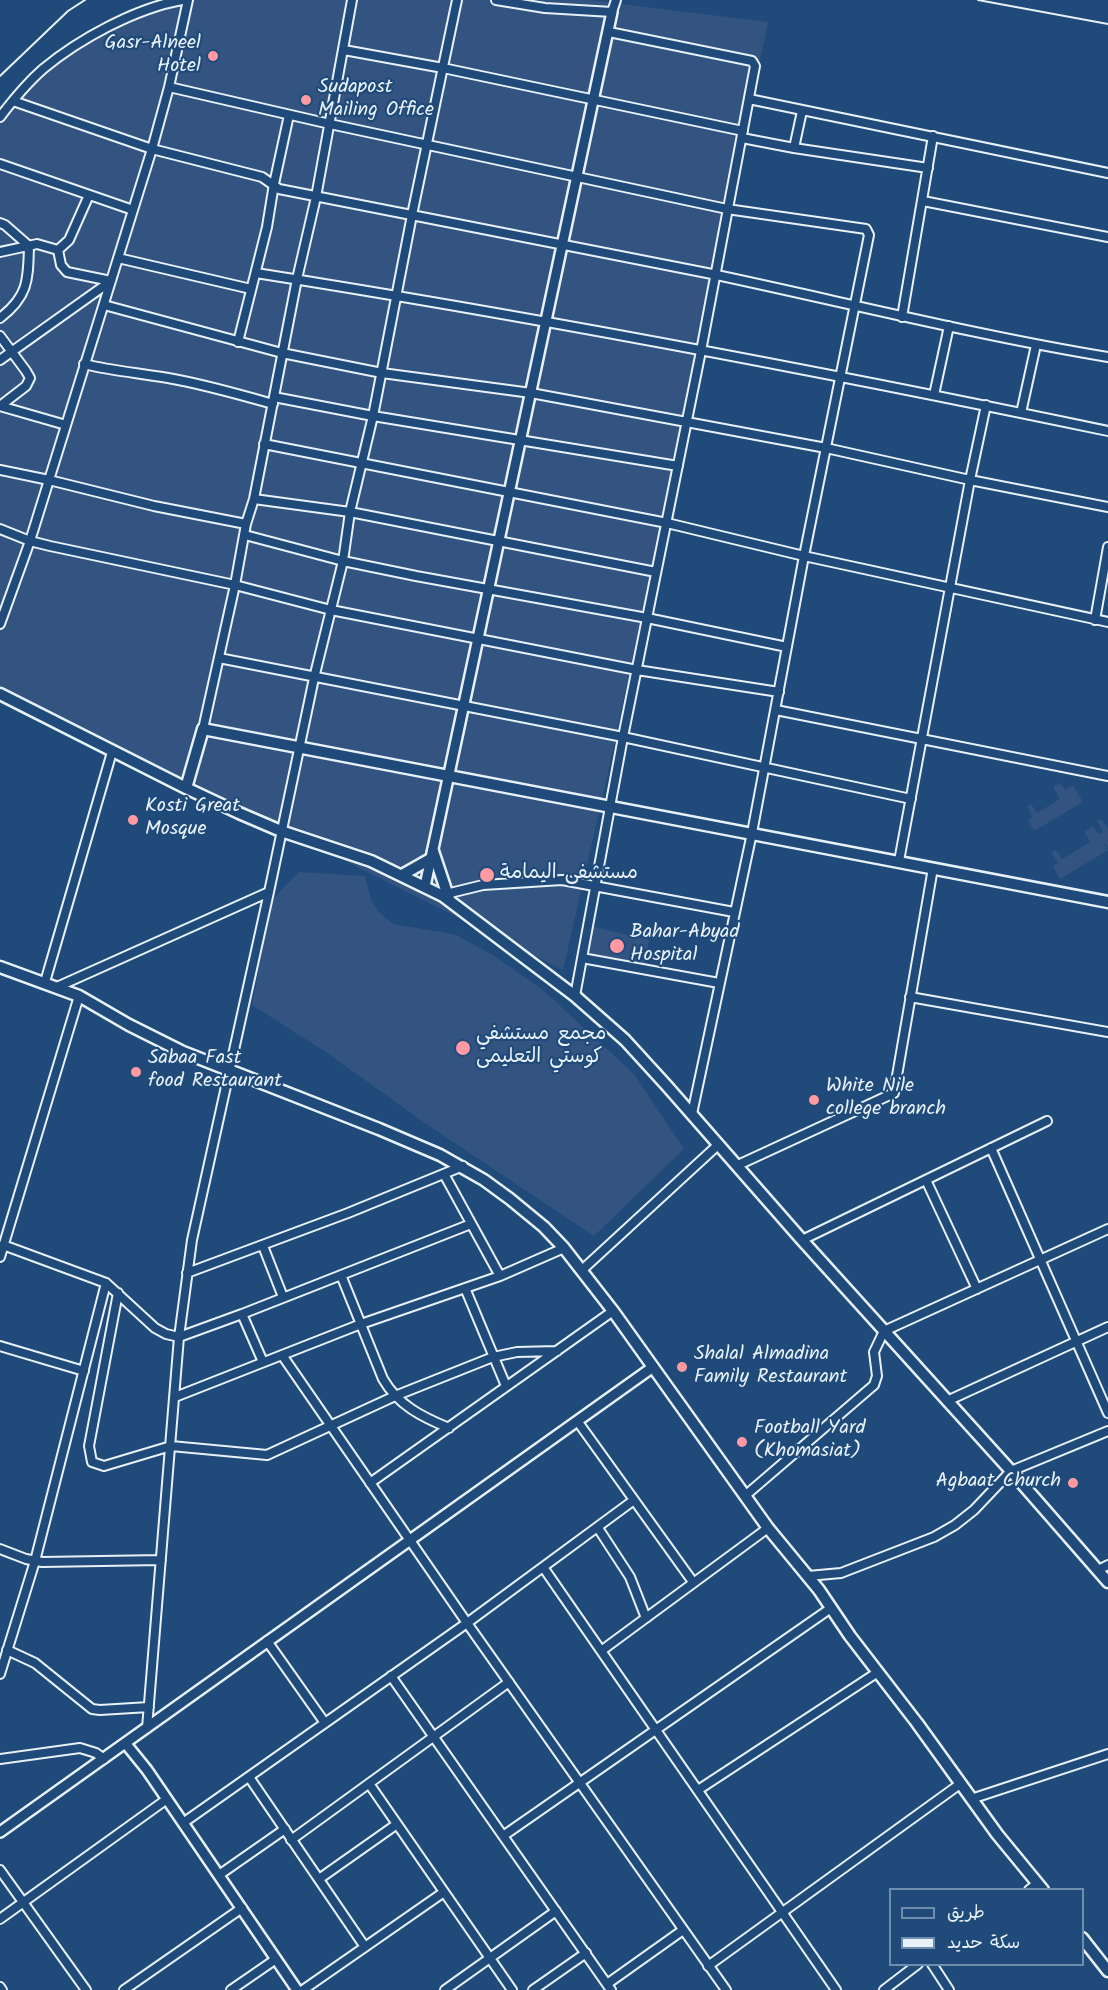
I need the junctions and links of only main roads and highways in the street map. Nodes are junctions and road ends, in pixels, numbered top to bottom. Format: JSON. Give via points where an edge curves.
{"nodes":[{"id":1,"x":0,"y":694,"type":"edge"},
{"id":2,"x":186,"y":788,"type":"junction"},
{"id":3,"x":402,"y":875,"type":"junction"},
{"id":4,"x":448,"y":897,"type":"junction"},
{"id":5,"x":1108,"y":902,"type":"edge"},
{"id":6,"x":0,"y":967,"type":"edge"},
{"id":7,"x":1103,"y":1567,"type":"edge"},
{"id":8,"x":1108,"y":1582,"type":"edge"},
{"id":9,"x":1037,"y":1888,"type":"edge"},
{"id":10,"x":1084,"y":1939,"type":"edge"},
{"id":11,"x":1108,"y":1971,"type":"edge"}],
"edges":[{"from":1,"to":2,"type":"main road"},
{"from":2,"to":3,"type":"main road","via":[[281,831]]},
{"from":2,"to":5,"type":"main road","via":[[203,729]]},
{"from":3,"to":4,"type":"main road"},
{"from":3,"to":4,"type":"main road","via":[[432,854]]},
{"from":4,"to":7,"type":"main road","via":[[625,1040],[801,1240]]},
{"from":6,"to":9,"type":"main road","via":[[79,996],[155,1039],[230,1072],[379,1128],[463,1166],[544,1227],[613,1311],[768,1528],[808,1576]]},
{"from":7,"to":8,"type":"main road"},
{"from":10,"to":11,"type":"main road"}]}
